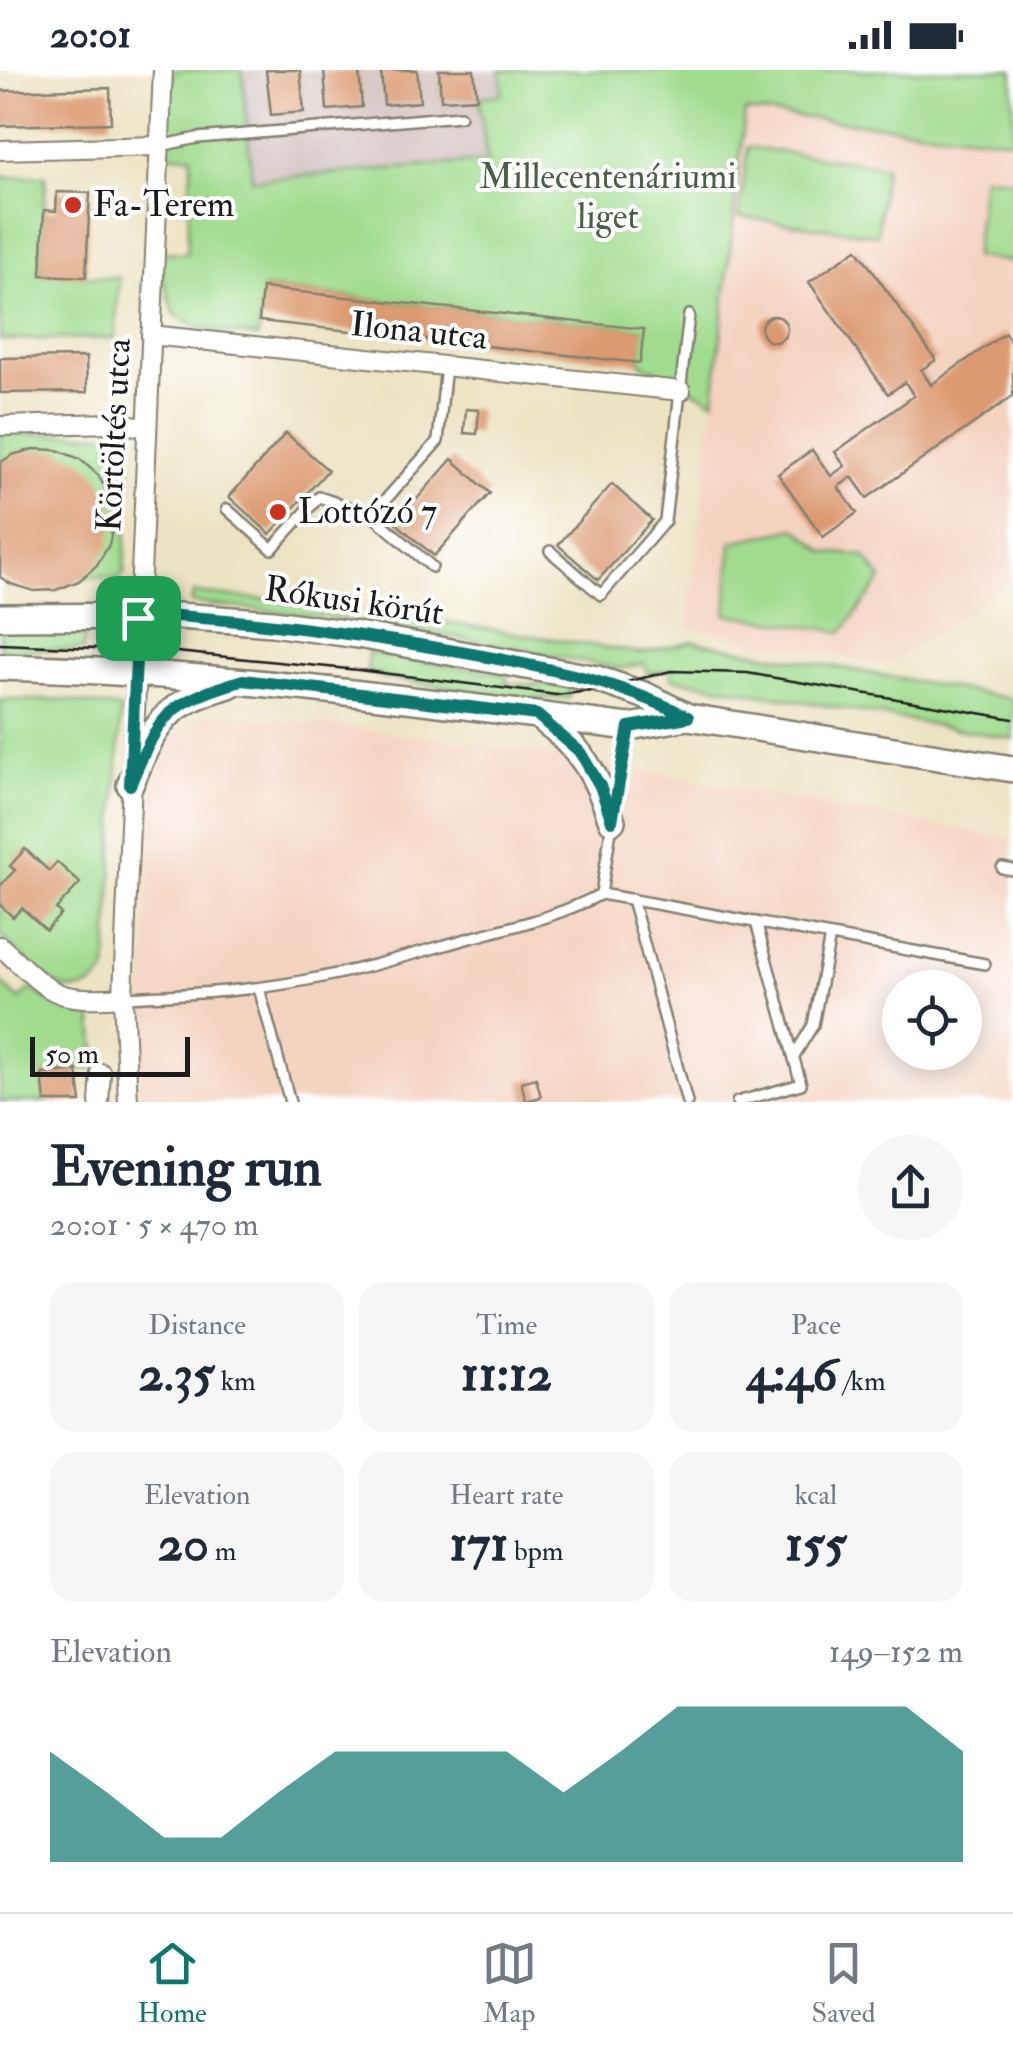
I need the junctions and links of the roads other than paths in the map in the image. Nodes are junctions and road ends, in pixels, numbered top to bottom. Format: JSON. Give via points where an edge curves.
{"nodes":[{"id":1,"x":163,"y":70,"type":"edge"},
{"id":2,"x":460,"y":116,"type":"dead end"},
{"id":3,"x":160,"y":146,"type":"junction"},
{"id":4,"x":0,"y":150,"type":"edge"},
{"id":5,"x":689,"y":315,"type":"dead end"},
{"id":6,"x":151,"y":334,"type":"junction"},
{"id":7,"x":446,"y":366,"type":"junction"},
{"id":8,"x":681,"y":391,"type":"junction"},
{"id":9,"x":0,"y":426,"type":"edge"},
{"id":10,"x":146,"y":427,"type":"junction"},
{"id":11,"x":228,"y":509,"type":"dead end"},
{"id":12,"x":372,"y":516,"type":"junction"},
{"id":13,"x":550,"y":552,"type":"dead end"},
{"id":14,"x":432,"y":567,"type":"dead end"},
{"id":15,"x":0,"y":617,"type":"edge"},
{"id":16,"x":138,"y":618,"type":"junction"},
{"id":17,"x":0,"y":667,"type":"edge"},
{"id":18,"x":136,"y":671,"type":"junction"},
{"id":19,"x":243,"y":680,"type":"junction"},
{"id":20,"x":606,"y":682,"type":"junction"},
{"id":21,"x":537,"y":715,"type":"junction"},
{"id":22,"x":688,"y":717,"type":"junction"},
{"id":23,"x":629,"y":727,"type":"junction"},
{"id":24,"x":1013,"y":769,"type":"edge"},
{"id":25,"x":130,"y":785,"type":"junction"},
{"id":26,"x":612,"y":821,"type":"junction"},
{"id":27,"x":601,"y":894,"type":"junction"},
{"id":28,"x":632,"y":900,"type":"junction"},
{"id":29,"x":756,"y":922,"type":"junction"},
{"id":30,"x":830,"y":936,"type":"junction"},
{"id":31,"x":0,"y":946,"type":"edge"},
{"id":32,"x":985,"y":964,"type":"dead end"},
{"id":33,"x":259,"y":988,"type":"junction"},
{"id":34,"x":123,"y":998,"type":"junction"},
{"id":35,"x":794,"y":1056,"type":"junction"},
{"id":36,"x":101,"y":1072,"type":"dead end"},
{"id":37,"x":100,"y":1102,"type":"edge"},
{"id":38,"x":128,"y":1102,"type":"edge"},
{"id":39,"x":290,"y":1102,"type":"edge"},
{"id":40,"x":687,"y":1102,"type":"edge"},
{"id":41,"x":737,"y":1102,"type":"edge"}],
"edges":[{"from":1,"to":3,"type":"street","name":"Körtöltés utca"},
{"from":2,"to":3,"type":"lane"},
{"from":3,"to":4,"type":"street"},
{"from":3,"to":6,"type":"street","name":"Körtöltés utca"},
{"from":5,"to":8,"type":"lane"},
{"from":6,"to":7,"type":"street","name":"Ilona utca"},
{"from":6,"to":10,"type":"street","name":"Körtöltés utca"},
{"from":7,"to":8,"type":"street","name":"Ilona utca"},
{"from":7,"to":12,"type":"lane","via":[[438,441]]},
{"from":8,"to":13,"type":"lane","via":[[664,521],[601,595]]},
{"from":9,"to":10,"type":"street"},
{"from":10,"to":16,"type":"street","name":"Körtöltés utca"},
{"from":11,"to":12,"type":"lane","via":[[272,549],[319,497]]},
{"from":12,"to":14,"type":"lane"},
{"from":15,"to":16,"type":"main road","name":"Rókusi körút"},
{"from":16,"to":18,"type":"street","name":"Körtöltés utca"},
{"from":16,"to":20,"type":"main road","name":"Rókusi körút","via":[[290,626]]},
{"from":17,"to":18,"type":"main road","name":"Rókusi körút"},
{"from":18,"to":19,"type":"main road","name":"Rókusi körút"},
{"from":18,"to":25,"type":"street","name":"Körtöltés utca"},
{"from":19,"to":21,"type":"main road","name":"Rókusi körút"},
{"from":19,"to":25,"type":"main road","via":[[200,694],[162,718]]},
{"from":20,"to":22,"type":"main road","name":"Rókusi körút"},
{"from":20,"to":23,"type":"main road"},
{"from":21,"to":23,"type":"main road","name":"Rókusi körút"},
{"from":21,"to":26,"type":"main road","via":[[580,752]]},
{"from":22,"to":23,"type":"main road","name":"Rókusi körút"},
{"from":22,"to":24,"type":"main road","name":"Rókusi körút"},
{"from":23,"to":26,"type":"lane"},
{"from":25,"to":34,"type":"street","name":"Körtöltés utca"},
{"from":26,"to":27,"type":"lane"},
{"from":27,"to":28,"type":"lane"},
{"from":27,"to":33,"type":"lane","via":[[530,922],[369,967]]},
{"from":28,"to":29,"type":"lane"},
{"from":28,"to":40,"type":"lane"},
{"from":29,"to":30,"type":"lane"},
{"from":29,"to":35,"type":"lane"},
{"from":30,"to":32,"type":"lane"},
{"from":30,"to":35,"type":"lane","via":[[813,1025]]},
{"from":31,"to":34,"type":"street","via":[[50,991],[71,1000]]},
{"from":33,"to":34,"type":"lane"},
{"from":33,"to":39,"type":"lane"},
{"from":34,"to":38,"type":"street","name":"Körtöltés utca"},
{"from":35,"to":41,"type":"lane","via":[[801,1084]]},
{"from":36,"to":37,"type":"street"}]}
